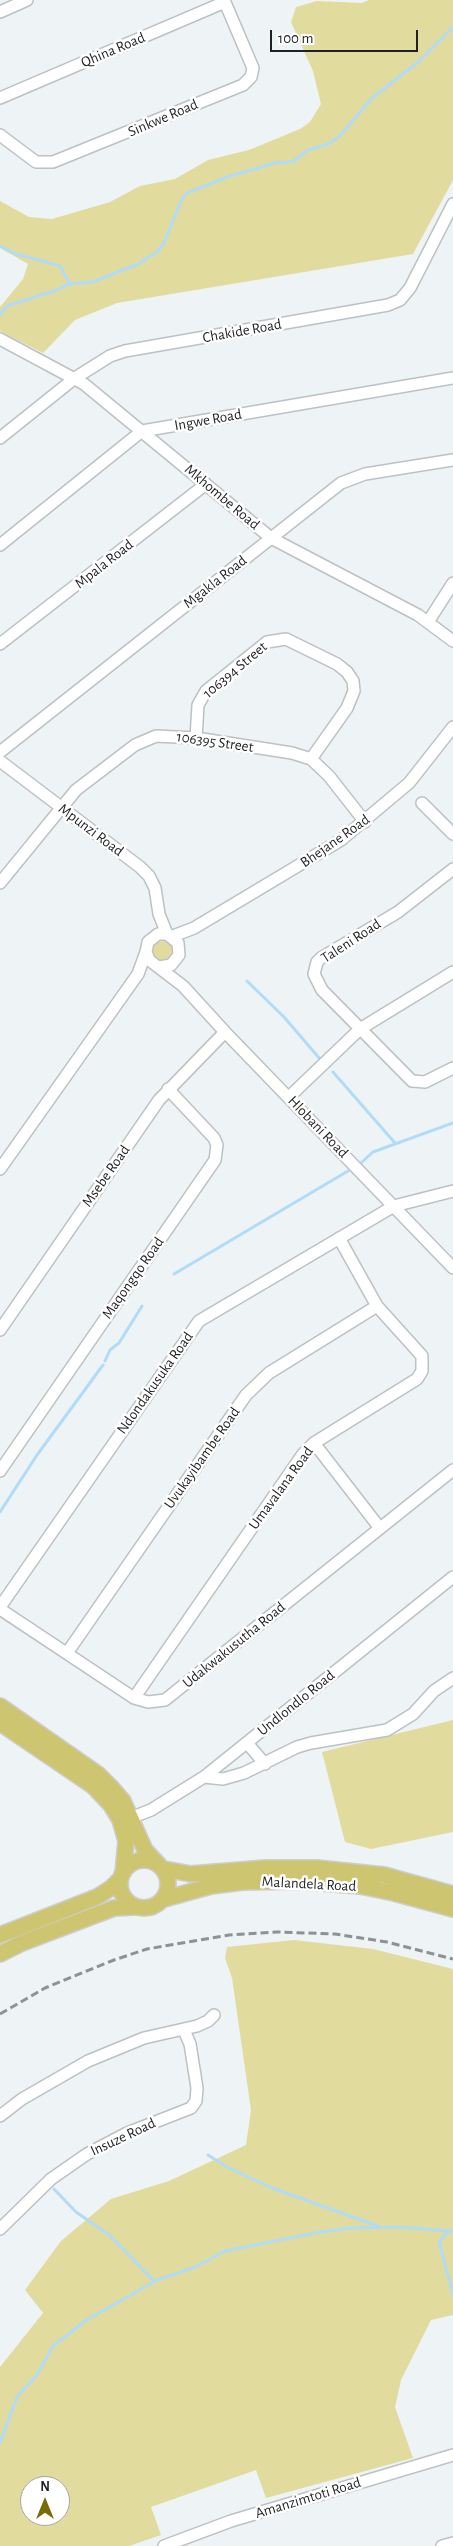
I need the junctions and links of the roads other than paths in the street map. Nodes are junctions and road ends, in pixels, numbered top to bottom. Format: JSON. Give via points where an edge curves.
{"nodes":[{"id":1,"x":27,"y":0,"type":"edge"},
{"id":2,"x":225,"y":1,"type":"edge"},
{"id":3,"x":0,"y":12,"type":"edge"},
{"id":4,"x":0,"y":98,"type":"edge"},
{"id":5,"x":0,"y":135,"type":"edge"},
{"id":6,"x":453,"y":204,"type":"edge"},
{"id":7,"x":0,"y":339,"type":"edge"},
{"id":8,"x":75,"y":378,"type":"junction"},
{"id":9,"x":453,"y":378,"type":"edge"},
{"id":10,"x":142,"y":431,"type":"junction"},
{"id":11,"x":0,"y":438,"type":"edge"},
{"id":12,"x":453,"y":460,"type":"edge"},
{"id":13,"x":206,"y":484,"type":"junction"},
{"id":14,"x":272,"y":538,"type":"junction"},
{"id":15,"x":0,"y":545,"type":"edge"},
{"id":16,"x":453,"y":583,"type":"edge"},
{"id":17,"x":428,"y":622,"type":"junction"},
{"id":18,"x":453,"y":641,"type":"edge"},
{"id":19,"x":0,"y":644,"type":"edge"},
{"id":20,"x":453,"y":728,"type":"edge"},
{"id":21,"x":196,"y":738,"type":"junction"},
{"id":22,"x":0,"y":752,"type":"edge"},
{"id":23,"x":311,"y":759,"type":"junction"},
{"id":24,"x":0,"y":761,"type":"edge"},
{"id":25,"x":422,"y":803,"type":"dead end"},
{"id":26,"x":61,"y":808,"type":"junction"},
{"id":27,"x":365,"y":822,"type":"junction"},
{"id":28,"x":453,"y":834,"type":"edge"},
{"id":29,"x":453,"y":869,"type":"edge"},
{"id":30,"x":4,"y":870,"type":"edge"},
{"id":31,"x":0,"y":883,"type":"edge"},
{"id":32,"x":159,"y":914,"type":"junction"},
{"id":33,"x":194,"y":928,"type":"junction"},
{"id":34,"x":170,"y":935,"type":"junction"},
{"id":35,"x":150,"y":939,"type":"junction"},
{"id":36,"x":179,"y":951,"type":"junction"},
{"id":37,"x":146,"y":952,"type":"junction"},
{"id":38,"x":157,"y":966,"type":"junction"},
{"id":39,"x":453,"y":972,"type":"edge"},
{"id":40,"x":138,"y":974,"type":"junction"},
{"id":41,"x":183,"y":986,"type":"junction"},
{"id":42,"x":360,"y":1029,"type":"junction"},
{"id":43,"x":225,"y":1032,"type":"junction"},
{"id":44,"x":453,"y":1068,"type":"edge"},
{"id":45,"x":168,"y":1089,"type":"junction"},
{"id":46,"x":289,"y":1097,"type":"junction"},
{"id":47,"x":0,"y":1169,"type":"edge"},
{"id":48,"x":453,"y":1191,"type":"edge"},
{"id":49,"x":394,"y":1206,"type":"junction"},
{"id":50,"x":339,"y":1238,"type":"junction"},
{"id":51,"x":453,"y":1268,"type":"edge"},
{"id":52,"x":377,"y":1306,"type":"junction"},
{"id":53,"x":0,"y":1330,"type":"edge"},
{"id":54,"x":314,"y":1443,"type":"junction"},
{"id":55,"x":453,"y":1470,"type":"edge"},
{"id":56,"x":0,"y":1471,"type":"edge"},
{"id":57,"x":379,"y":1527,"type":"junction"},
{"id":58,"x":453,"y":1576,"type":"edge"},
{"id":59,"x":0,"y":1608,"type":"edge"},
{"id":60,"x":67,"y":1653,"type":"junction"},
{"id":61,"x":453,"y":1678,"type":"edge"},
{"id":62,"x":134,"y":1698,"type":"junction"},
{"id":63,"x":0,"y":1706,"type":"edge"},
{"id":64,"x":0,"y":1723,"type":"edge"},
{"id":65,"x":246,"y":1743,"type":"junction"},
{"id":66,"x":265,"y":1764,"type":"junction"},
{"id":67,"x":204,"y":1777,"type":"junction"},
{"id":68,"x":126,"y":1820,"type":"junction"},
{"id":69,"x":162,"y":1867,"type":"junction"},
{"id":70,"x":122,"y":1875,"type":"junction"},
{"id":71,"x":453,"y":1894,"type":"edge"},
{"id":72,"x":164,"y":1899,"type":"junction"},
{"id":73,"x":134,"y":1907,"type":"junction"},
{"id":74,"x":453,"y":1909,"type":"edge"},
{"id":75,"x":0,"y":1935,"type":"edge"},
{"id":76,"x":0,"y":1954,"type":"edge"},
{"id":77,"x":214,"y":2015,"type":"dead end"},
{"id":78,"x":184,"y":2030,"type":"junction"},
{"id":79,"x":0,"y":2116,"type":"edge"},
{"id":80,"x":0,"y":2229,"type":"edge"},
{"id":81,"x":453,"y":2455,"type":"edge"},
{"id":82,"x":453,"y":2543,"type":"edge"},
{"id":83,"x":172,"y":2545,"type":"edge"},
{"id":84,"x":442,"y":2546,"type":"edge"}],
"edges":[{"from":1,"to":3,"type":"street"},
{"from":2,"to":4,"type":"street","name":"Qhina Road"},
{"from":2,"to":5,"type":"street","name":"Sinkwe Road","via":[[252,68],[243,85],[53,162],[36,162]]},
{"from":6,"to":8,"type":"street","name":"Chakide Road","via":[[410,288],[394,303],[125,351],[110,356]]},
{"from":7,"to":8,"type":"street","name":"Mkhombe Road"},
{"from":8,"to":10,"type":"street","name":"Mkhombe Road"},
{"from":8,"to":11,"type":"street","name":"Chakide Road"},
{"from":9,"to":10,"type":"street","name":"Ingwe Road"},
{"from":10,"to":13,"type":"street","name":"Mkhombe Road"},
{"from":10,"to":15,"type":"street","name":"Ingwe Road"},
{"from":12,"to":14,"type":"street","name":"Mgakla Road","via":[[365,474],[342,483]]},
{"from":13,"to":14,"type":"street","name":"Mkhombe Road"},
{"from":13,"to":19,"type":"street","name":"Mpala Road"},
{"from":14,"to":17,"type":"street","name":"Mkhombe Road"},
{"from":14,"to":22,"type":"street","name":"Mgakla Road"},
{"from":16,"to":17,"type":"street"},
{"from":17,"to":18,"type":"street","name":"Mkhombe Road"},
{"from":20,"to":27,"type":"street","name":"Bhejane Road","via":[[409,783]]},
{"from":21,"to":23,"type":"street","name":"106395 Street"},
{"from":21,"to":23,"type":"street","name":"106394 Street","via":[[198,705],[206,691],[267,642],[286,639],[343,667],[354,686],[348,708]]},
{"from":21,"to":26,"type":"street","name":"106395 Street","via":[[167,735],[147,738],[85,782]]},
{"from":23,"to":27,"type":"street","name":"106395 Street","via":[[329,776]]},
{"from":24,"to":26,"type":"street","name":"Mpunzi Road"},
{"from":25,"to":28,"type":"street"},
{"from":26,"to":30,"type":"street","name":"106395 Street"},
{"from":26,"to":32,"type":"street","name":"Mpunzi Road","via":[[149,876],[155,888]]},
{"from":27,"to":33,"type":"street","name":"Bhejane Road","via":[[325,851]]},
{"from":29,"to":42,"type":"street","name":"Taleni Road","via":[[418,898],[317,962],[316,980],[322,990]]},
{"from":30,"to":31,"type":"street","name":"106395 Street"},
{"from":32,"to":34,"type":"street","name":"Mpunzi Road"},
{"from":32,"to":35,"type":"street","name":"Mpunzi Road"},
{"from":33,"to":34,"type":"street","name":"Bhejane Road"},
{"from":33,"to":36,"type":"street","name":"Bhejane Road"},
{"from":34,"to":35,"type":"street","via":[[158,934]]},
{"from":34,"to":36,"type":"street"},
{"from":35,"to":37,"type":"street"},
{"from":36,"to":38,"type":"street","via":[[171,965]]},
{"from":36,"to":41,"type":"street","via":[[178,968]]},
{"from":37,"to":38,"type":"street","via":[[149,960]]},
{"from":37,"to":40,"type":"street"},
{"from":38,"to":40,"type":"street"},
{"from":38,"to":41,"type":"street","name":"Hlobani Road"},
{"from":39,"to":42,"type":"street"},
{"from":40,"to":47,"type":"street"},
{"from":41,"to":43,"type":"street","name":"Hlobani Road"},
{"from":42,"to":44,"type":"street","via":[[412,1080],[425,1082]]},
{"from":42,"to":46,"type":"street"},
{"from":43,"to":45,"type":"street","name":"Msebe Road"},
{"from":43,"to":46,"type":"street","name":"Hlobani Road"},
{"from":45,"to":53,"type":"street","name":"Msebe Road"},
{"from":45,"to":56,"type":"street","name":"Maqongqo Road","via":[[214,1138],[217,1146],[215,1160]]},
{"from":46,"to":49,"type":"street","name":"Hlobani Road"},
{"from":48,"to":49,"type":"street","name":"Ndondakusuka Road"},
{"from":49,"to":50,"type":"street","name":"Ndondakusuka Road"},
{"from":49,"to":51,"type":"street","name":"Hlobani Road"},
{"from":50,"to":52,"type":"street","name":"Umavalana Road"},
{"from":50,"to":59,"type":"street","name":"Ndondakusuka Road","via":[[208,1314],[192,1329]]},
{"from":52,"to":54,"type":"street","name":"Umavalana Road","via":[[422,1356],[422,1371],[417,1379]]},
{"from":52,"to":60,"type":"street","name":"Uvukayibambe Road","via":[[270,1373],[246,1395]]},
{"from":54,"to":57,"type":"street"},
{"from":54,"to":62,"type":"street","name":"Umavalana Road","via":[[303,1454]]},
{"from":55,"to":57,"type":"street","name":"Udakwakusutha Road"},
{"from":57,"to":62,"type":"street","name":"Udakwakusutha Road","via":[[172,1695],[157,1702]]},
{"from":58,"to":65,"type":"street","name":"Undlondlo Road"},
{"from":59,"to":60,"type":"street","name":"Udakwakusutha Road"},
{"from":60,"to":62,"type":"street","name":"Udakwakusutha Road"},
{"from":61,"to":66,"type":"street","via":[[434,1691],[414,1714],[386,1730],[311,1743]]},
{"from":63,"to":68,"type":"main road","via":[[99,1775],[123,1801]]},
{"from":64,"to":68,"type":"main road","via":[[93,1786]]},
{"from":65,"to":66,"type":"street"},
{"from":65,"to":67,"type":"street","name":"Undlondlo Road"},
{"from":66,"to":67,"type":"street","via":[[223,1779]]},
{"from":67,"to":68,"type":"street","name":"Undlondlo Road","via":[[151,1810]]},
{"from":68,"to":69,"type":"main road","via":[[145,1850]]},
{"from":68,"to":70,"type":"main road"},
{"from":69,"to":70,"type":"main road","via":[[139,1860]]},
{"from":69,"to":71,"type":"main road","name":"Malandela Road","via":[[191,1874],[317,1868],[384,1875]]},
{"from":69,"to":72,"type":"main road","via":[[168,1881]]},
{"from":70,"to":73,"type":"main road","via":[[122,1895]]},
{"from":70,"to":75,"type":"main road","via":[[97,1897]]},
{"from":72,"to":73,"type":"main road","via":[[154,1907]]},
{"from":72,"to":74,"type":"main road","name":"Malandela Road","via":[[227,1884],[297,1881],[394,1892]]},
{"from":73,"to":76,"type":"main road","via":[[114,1908]]},
{"from":77,"to":78,"type":"street","via":[[208,2022]]},
{"from":78,"to":79,"type":"street","via":[[144,2038],[88,2061],[22,2099]]},
{"from":78,"to":80,"type":"street","name":"Insuze Road","via":[[190,2044],[197,2088],[191,2108],[127,2133],[87,2154],[50,2179]]},
{"from":81,"to":83,"type":"street","name":"Amanzimtoti Road","via":[[230,2521]]},
{"from":82,"to":84,"type":"street"}]}
